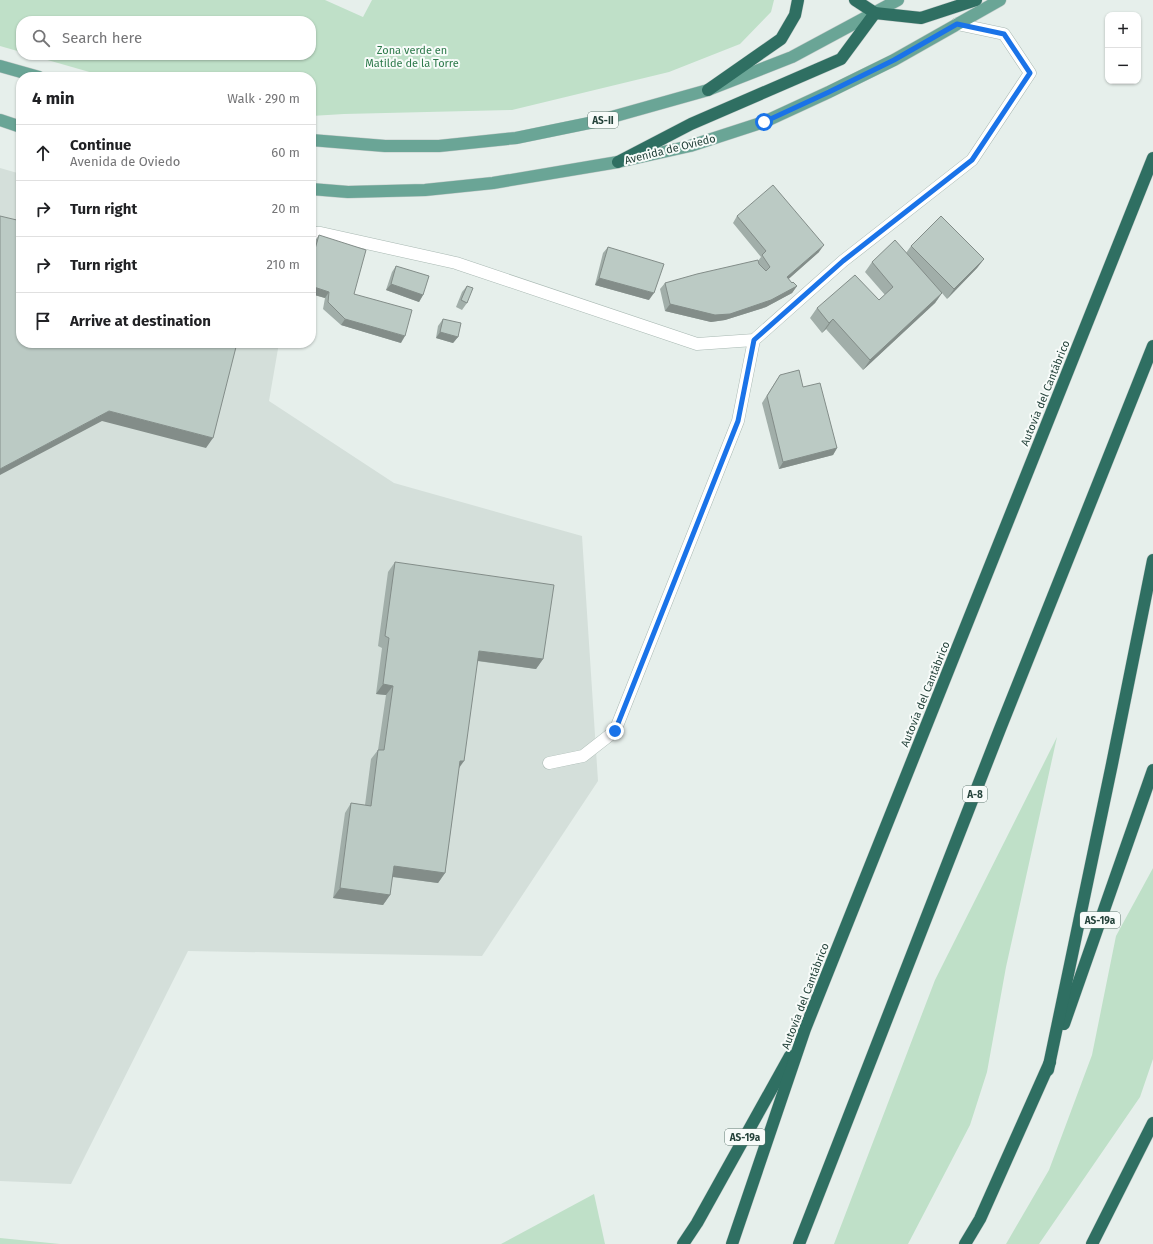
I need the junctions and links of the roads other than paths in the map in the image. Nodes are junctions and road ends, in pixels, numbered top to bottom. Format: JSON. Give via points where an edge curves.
{"nodes":[{"id":1,"x":798,"y":0,"type":"edge"},
{"id":2,"x":855,"y":0,"type":"edge"},
{"id":3,"x":871,"y":0,"type":"edge"},
{"id":4,"x":898,"y":0,"type":"edge"},
{"id":5,"x":976,"y":0,"type":"edge"},
{"id":6,"x":1000,"y":0,"type":"edge"},
{"id":7,"x":875,"y":13,"type":"junction"},
{"id":8,"x":957,"y":24,"type":"junction"},
{"id":9,"x":0,"y":66,"type":"edge"},
{"id":10,"x":21,"y":72,"type":"edge"},
{"id":11,"x":708,"y":90,"type":"junction"},
{"id":12,"x":0,"y":120,"type":"edge"},
{"id":13,"x":16,"y":125,"type":"edge"},
{"id":14,"x":316,"y":140,"type":"edge"},
{"id":15,"x":1153,"y":158,"type":"edge"},
{"id":16,"x":618,"y":162,"type":"junction"},
{"id":17,"x":316,"y":189,"type":"edge"},
{"id":18,"x":316,"y":232,"type":"edge"},
{"id":19,"x":754,"y":340,"type":"junction"},
{"id":20,"x":1153,"y":346,"type":"edge"},
{"id":21,"x":1153,"y":560,"type":"edge"},
{"id":22,"x":549,"y":763,"type":"dead end"},
{"id":23,"x":1153,"y":770,"type":"edge"},
{"id":24,"x":805,"y":1029,"type":"junction"},
{"id":25,"x":1048,"y":1070,"type":"junction"},
{"id":26,"x":1153,"y":1124,"type":"edge"},
{"id":27,"x":683,"y":1244,"type":"edge"},
{"id":28,"x":732,"y":1244,"type":"edge"},
{"id":29,"x":799,"y":1244,"type":"edge"},
{"id":30,"x":965,"y":1244,"type":"edge"},
{"id":31,"x":1092,"y":1244,"type":"edge"}],
"edges":[{"from":1,"to":11,"type":"highway","via":[[795,15],[781,39]]},
{"from":2,"to":7,"type":"highway"},
{"from":3,"to":7,"type":"highway"},
{"from":4,"to":7,"type":"main road","number":"AS-II"},
{"from":5,"to":7,"type":"highway","via":[[921,18]]},
{"from":6,"to":8,"type":"main road","name":"Avenida de Oviedo"},
{"from":7,"to":11,"type":"main road","number":"AS-II","via":[[792,57]]},
{"from":7,"to":16,"type":"highway","via":[[841,59],[691,124]]},
{"from":8,"to":16,"type":"main road","name":"Avenida de Oviedo","via":[[894,60],[764,122],[690,146]]},
{"from":8,"to":19,"type":"street","via":[[1004,34],[1030,73],[972,160],[843,261]]},
{"from":9,"to":10,"type":"main road"},
{"from":11,"to":14,"type":"main road","number":"AS-II","via":[[594,122],[516,138],[439,146],[385,146]]},
{"from":12,"to":13,"type":"main road"},
{"from":15,"to":24,"type":"highway","name":"Autovía del Cantábrico"},
{"from":16,"to":17,"type":"main road","name":"Avenida de Oviedo","via":[[493,183],[425,190],[348,192]]},
{"from":18,"to":19,"type":"street","via":[[456,263],[697,344]]},
{"from":19,"to":22,"type":"street","via":[[738,421],[615,731],[583,756]]},
{"from":20,"to":29,"type":"highway","number":"A-8"},
{"from":21,"to":25,"type":"highway"},
{"from":23,"to":25,"type":"highway","number":"AS-19a"},
{"from":24,"to":27,"type":"highway","number":"AS-19a","via":[[698,1222]]},
{"from":24,"to":28,"type":"highway","name":"Autovía del Cantábrico"},
{"from":25,"to":30,"type":"highway","number":"AS-19a","via":[[980,1219]]},
{"from":26,"to":31,"type":"highway"}]}
